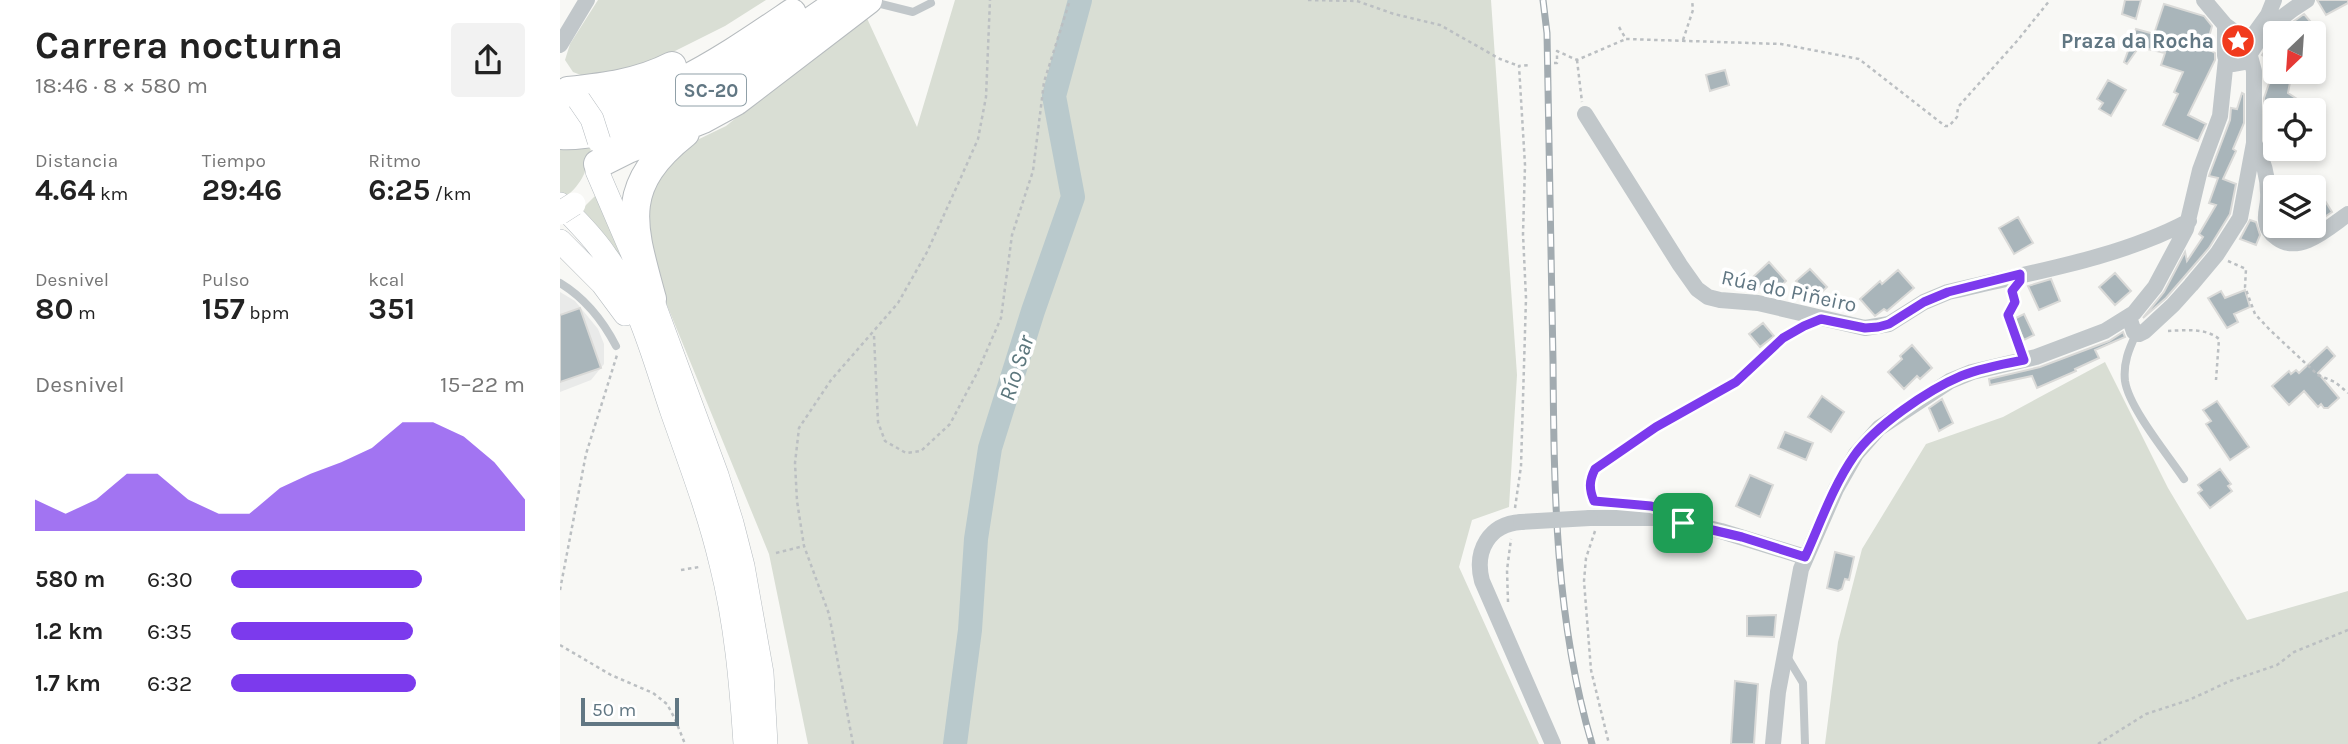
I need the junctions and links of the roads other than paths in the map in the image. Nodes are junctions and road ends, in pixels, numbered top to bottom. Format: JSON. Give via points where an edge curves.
{"nodes":[{"id":1,"x":587,"y":0,"type":"edge"},
{"id":2,"x":782,"y":0,"type":"edge"},
{"id":3,"x":812,"y":0,"type":"edge"},
{"id":4,"x":2205,"y":0,"type":"edge"},
{"id":5,"x":2274,"y":0,"type":"edge"},
{"id":6,"x":2307,"y":0,"type":"edge"},
{"id":7,"x":858,"y":2,"type":"edge"},
{"id":8,"x":931,"y":3,"type":"dead end"},
{"id":9,"x":560,"y":45,"type":"edge"},
{"id":10,"x":2243,"y":53,"type":"junction"},
{"id":11,"x":567,"y":98,"type":"edge"},
{"id":12,"x":1585,"y":114,"type":"road end"},
{"id":13,"x":703,"y":119,"type":"junction"},
{"id":14,"x":560,"y":135,"type":"edge"},
{"id":15,"x":2253,"y":143,"type":"junction"},
{"id":16,"x":598,"y":159,"type":"junction"},
{"id":17,"x":565,"y":207,"type":"edge"},
{"id":18,"x":2348,"y":214,"type":"edge"},
{"id":19,"x":2189,"y":221,"type":"junction"},
{"id":20,"x":560,"y":241,"type":"edge"},
{"id":21,"x":560,"y":261,"type":"edge"},
{"id":22,"x":560,"y":283,"type":"edge"},
{"id":23,"x":652,"y":299,"type":"junction"},
{"id":24,"x":2129,"y":317,"type":"junction"},
{"id":25,"x":630,"y":321,"type":"junction"},
{"id":26,"x":2142,"y":332,"type":"junction"},
{"id":27,"x":616,"y":346,"type":"road end"},
{"id":28,"x":657,"y":368,"type":"junction"},
{"id":29,"x":2185,"y":479,"type":"dead end"},
{"id":30,"x":1805,"y":557,"type":"junction"},
{"id":31,"x":1784,"y":653,"type":"junction"},
{"id":32,"x":762,"y":673,"type":"junction"},
{"id":33,"x":741,"y":690,"type":"junction"},
{"id":34,"x":735,"y":744,"type":"edge"},
{"id":35,"x":745,"y":744,"type":"edge"},
{"id":36,"x":766,"y":744,"type":"edge"},
{"id":37,"x":776,"y":744,"type":"edge"},
{"id":38,"x":1553,"y":744,"type":"edge"},
{"id":39,"x":1773,"y":744,"type":"edge"},
{"id":40,"x":1805,"y":744,"type":"edge"}],
"edges":[{"from":1,"to":9,"type":"street"},
{"from":2,"to":11,"type":"highway","via":[[664,71]]},
{"from":3,"to":11,"type":"highway","number":"SC-20","via":[[699,73],[638,101],[578,114]]},
{"from":4,"to":10,"type":"street"},
{"from":5,"to":10,"type":"street"},
{"from":6,"to":10,"type":"street"},
{"from":7,"to":8,"type":"lane","via":[[913,12]]},
{"from":7,"to":13,"type":"highway","via":[[745,94]]},
{"from":7,"to":14,"type":"highway","number":"SC-20","via":[[696,100],[639,124]]},
{"from":10,"to":15,"type":"street"},
{"from":10,"to":19,"type":"street","via":[[2225,81],[2220,116],[2200,170]]},
{"from":11,"to":16,"type":"main road","bridge":true,"via":[[593,119]]},
{"from":12,"to":19,"type":"street","name":"Rúa do Piñeiro","via":[[1697,289],[1720,300],[1758,303],[1865,328],[1889,324],[1948,292],[2103,254],[2161,236]]},
{"from":13,"to":16,"type":"highway"},
{"from":13,"to":23,"type":"highway","via":[[652,164],[638,192],[634,225]]},
{"from":15,"to":18,"type":"street","via":[[2264,159],[2268,180],[2265,217],[2269,232],[2283,242],[2300,243]]},
{"from":15,"to":26,"type":"street","via":[[2240,218],[2217,254],[2173,305]]},
{"from":16,"to":17,"type":"main road","via":[[584,195]]},
{"from":16,"to":23,"type":"main road"},
{"from":17,"to":28,"type":"main road","via":[[608,258],[645,331]]},
{"from":19,"to":24,"type":"street","via":[[2164,272]]},
{"from":20,"to":25,"type":"main road","via":[[602,283]]},
{"from":21,"to":25,"type":"main road","via":[[586,278]]},
{"from":22,"to":27,"type":"lane","via":[[582,299]]},
{"from":23,"to":32,"type":"main road","via":[[732,523]]},
{"from":24,"to":26,"type":"street"},
{"from":24,"to":30,"type":"street","via":[[2105,331],[2024,360],[1950,381],[1879,428],[1846,469]]},
{"from":25,"to":28,"type":"main road"},
{"from":26,"to":29,"type":"lane","via":[[2126,358],[2125,384]]},
{"from":28,"to":33,"type":"main road","via":[[722,566]]},
{"from":30,"to":31,"type":"street"},
{"from":30,"to":38,"type":"street","bridge":true,"via":[[1666,518],[1595,517],[1502,527],[1486,540],[1479,569]]},
{"from":31,"to":39,"type":"street"},
{"from":31,"to":40,"type":"lane","via":[[1803,683]]},
{"from":32,"to":36,"type":"main road"},
{"from":32,"to":37,"type":"main road"},
{"from":33,"to":34,"type":"main road"},
{"from":33,"to":35,"type":"main road"}]}
